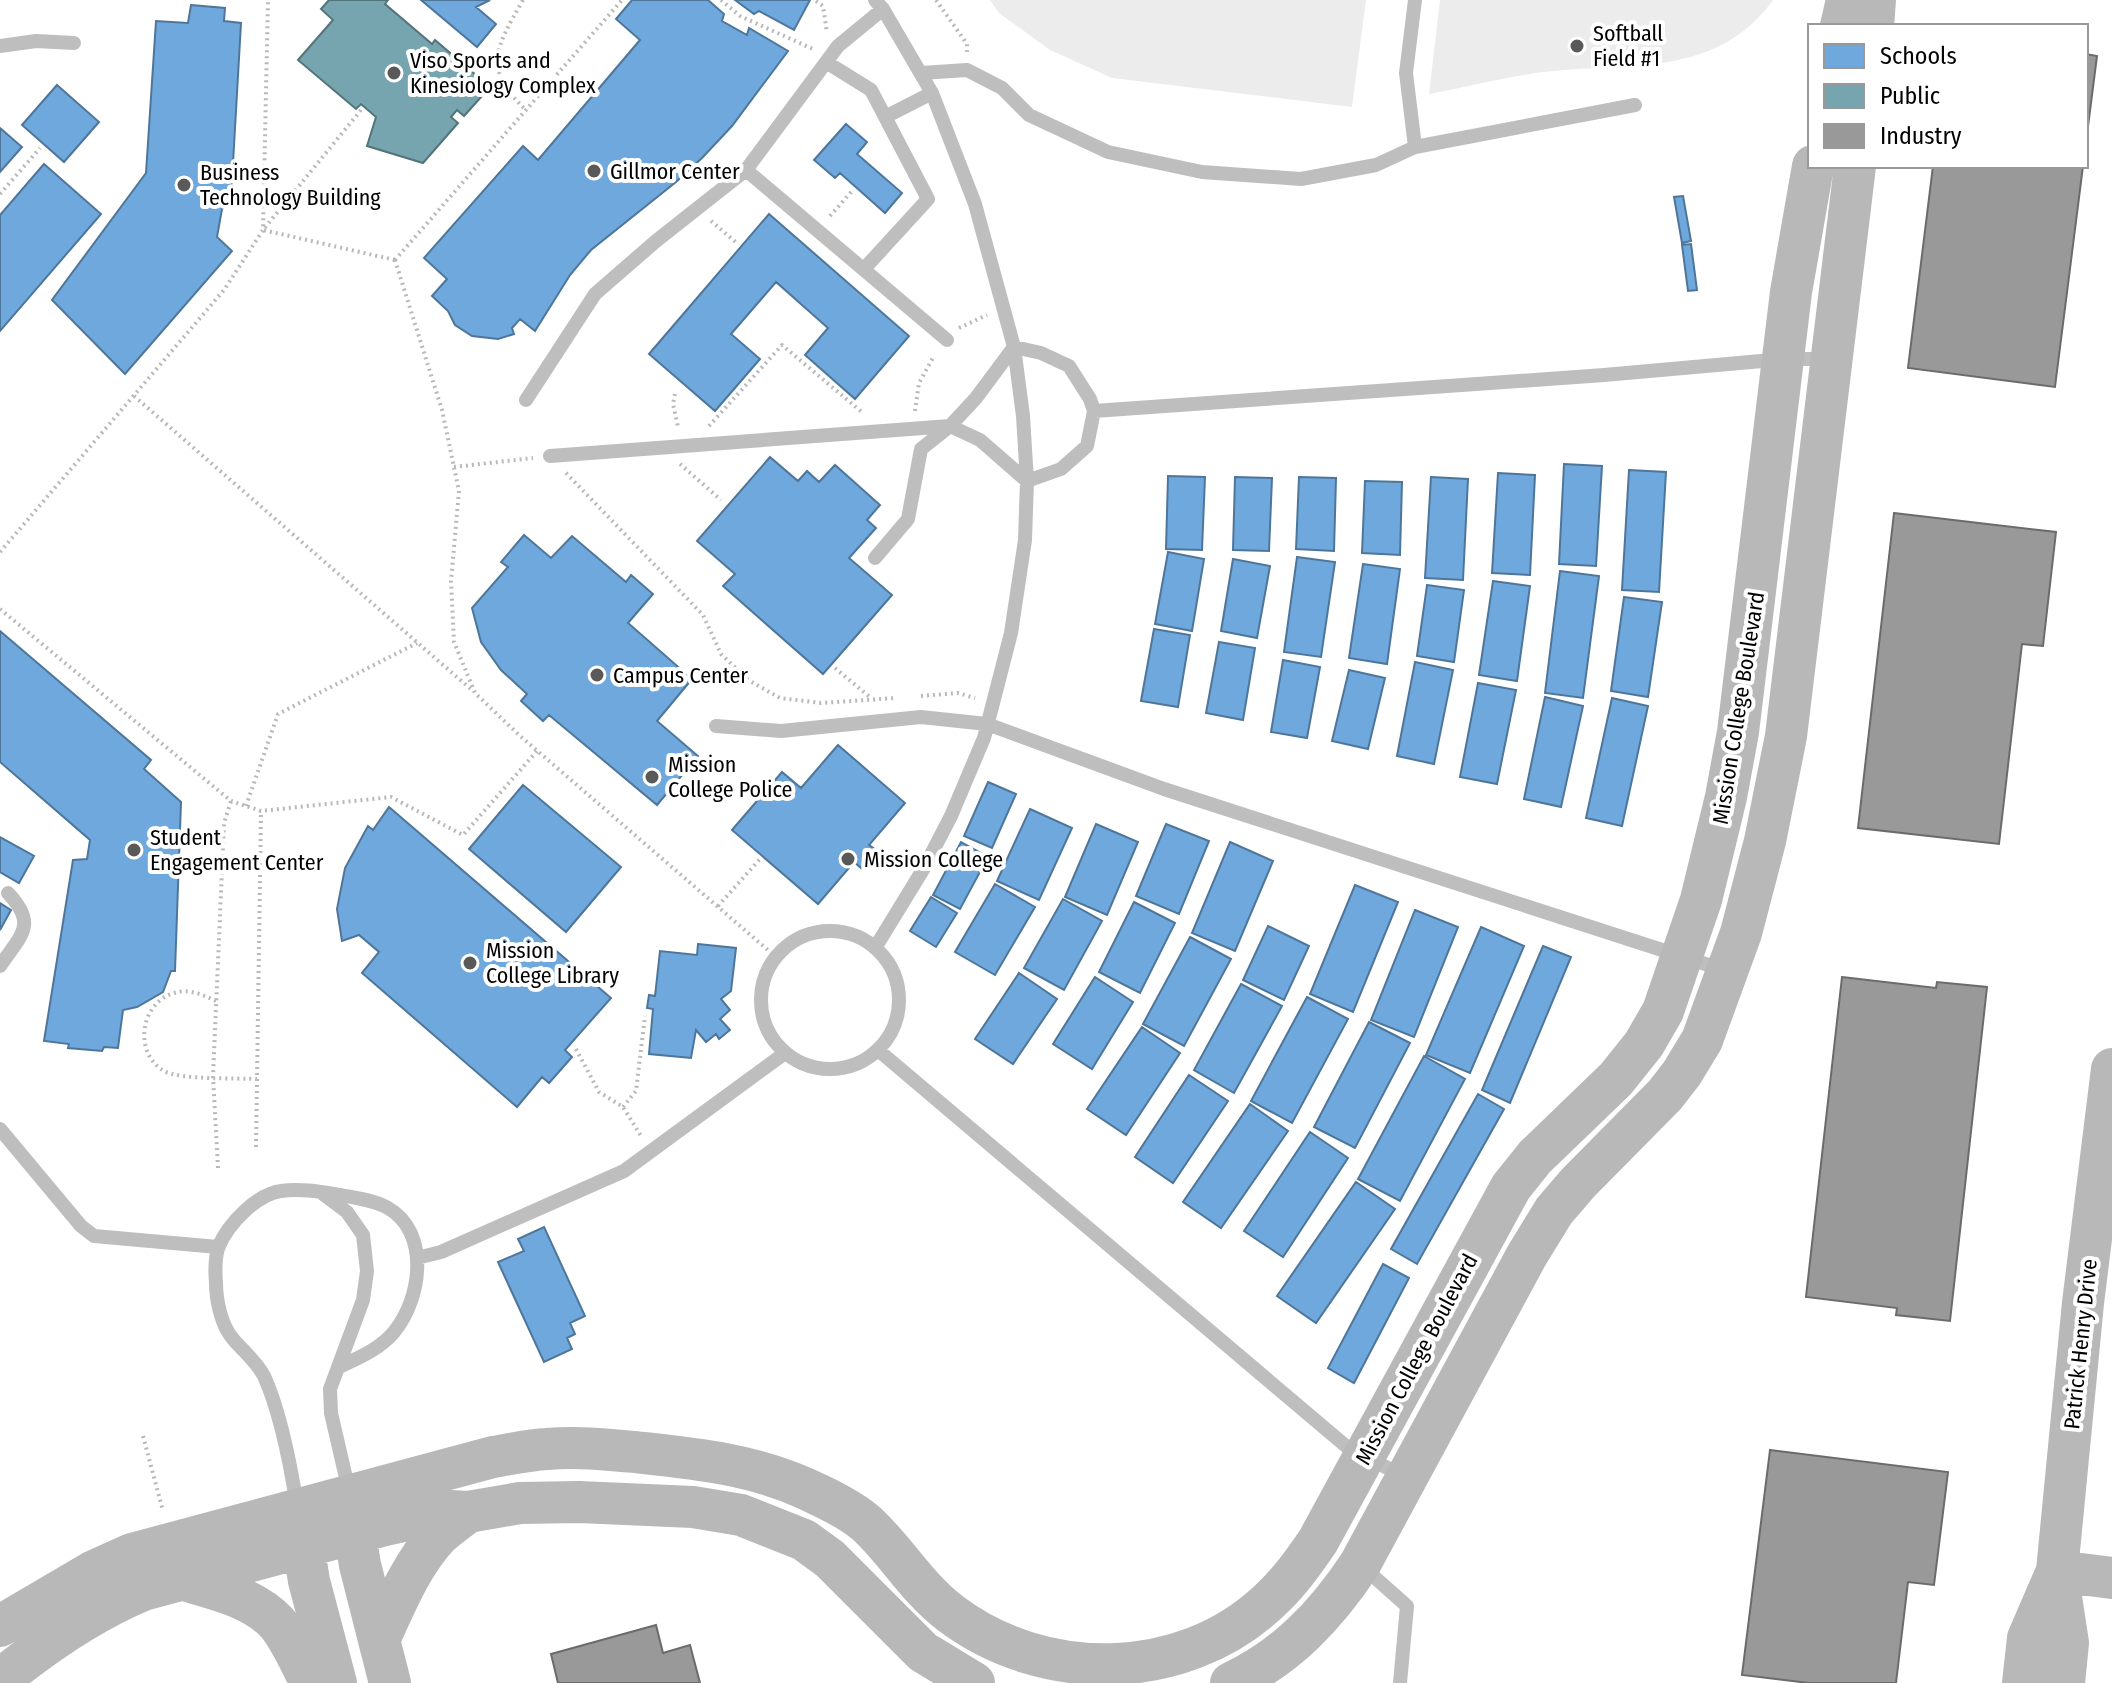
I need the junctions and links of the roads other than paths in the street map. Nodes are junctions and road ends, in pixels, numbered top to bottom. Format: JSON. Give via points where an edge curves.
{"nodes":[{"id":1,"x":1415,"y":0,"type":"edge"},
{"id":2,"x":1847,"y":0,"type":"edge"},
{"id":3,"x":1875,"y":0,"type":"edge"},
{"id":4,"x":879,"y":5,"type":"edge"},
{"id":5,"x":1841,"y":24,"type":"edge"},
{"id":6,"x":1873,"y":24,"type":"edge"},
{"id":7,"x":74,"y":43,"type":"dead end"},
{"id":8,"x":0,"y":46,"type":"edge"},
{"id":9,"x":831,"y":52,"type":"junction"},
{"id":10,"x":921,"y":73,"type":"junction"},
{"id":11,"x":932,"y":93,"type":"junction"},
{"id":12,"x":1635,"y":105,"type":"dead end"},
{"id":13,"x":885,"y":117,"type":"junction"},
{"id":14,"x":1415,"y":147,"type":"junction"},
{"id":15,"x":1813,"y":168,"type":"edge"},
{"id":16,"x":1855,"y":168,"type":"edge"},
{"id":17,"x":746,"y":170,"type":"junction"},
{"id":18,"x":864,"y":269,"type":"junction"},
{"id":19,"x":947,"y":340,"type":"dead end"},
{"id":20,"x":1014,"y":347,"type":"junction"},
{"id":21,"x":1784,"y":359,"type":"junction"},
{"id":22,"x":1831,"y":359,"type":"junction"},
{"id":23,"x":526,"y":400,"type":"dead end"},
{"id":24,"x":1094,"y":411,"type":"junction"},
{"id":25,"x":950,"y":426,"type":"junction"},
{"id":26,"x":550,"y":456,"type":"road end"},
{"id":27,"x":1027,"y":481,"type":"junction"},
{"id":28,"x":875,"y":558,"type":"dead end"},
{"id":29,"x":987,"y":724,"type":"junction"},
{"id":30,"x":716,"y":726,"type":"dead end"},
{"id":31,"x":8,"y":893,"type":"dead end"},
{"id":32,"x":875,"y":948,"type":"junction"},
{"id":33,"x":1682,"y":956,"type":"junction"},
{"id":34,"x":0,"y":966,"type":"edge"},
{"id":35,"x":1728,"y":972,"type":"junction"},
{"id":36,"x":878,"y":1050,"type":"junction"},
{"id":37,"x":785,"y":1053,"type":"junction"},
{"id":38,"x":2112,"y":1069,"type":"edge"},
{"id":39,"x":0,"y":1129,"type":"edge"},
{"id":40,"x":319,"y":1191,"type":"junction"},
{"id":41,"x":218,"y":1247,"type":"junction"},
{"id":42,"x":417,"y":1258,"type":"junction"},
{"id":43,"x":339,"y":1367,"type":"junction"},
{"id":44,"x":1365,"y":1456,"type":"junction"},
{"id":45,"x":1406,"y":1478,"type":"junction"},
{"id":46,"x":468,"y":1512,"type":"junction"},
{"id":47,"x":352,"y":1514,"type":"junction"},
{"id":48,"x":300,"y":1528,"type":"junction"},
{"id":49,"x":1360,"y":1564,"type":"junction"},
{"id":50,"x":2057,"y":1571,"type":"junction"},
{"id":51,"x":2112,"y":1578,"type":"edge"},
{"id":52,"x":181,"y":1579,"type":"junction"},
{"id":53,"x":0,"y":1626,"type":"edge"},
{"id":54,"x":379,"y":1640,"type":"junction"},
{"id":55,"x":0,"y":1680,"type":"edge"},
{"id":56,"x":311,"y":1683,"type":"edge"},
{"id":57,"x":336,"y":1683,"type":"edge"},
{"id":58,"x":390,"y":1683,"type":"edge"},
{"id":59,"x":974,"y":1683,"type":"edge"},
{"id":60,"x":1231,"y":1683,"type":"edge"},
{"id":61,"x":1400,"y":1683,"type":"edge"},
{"id":62,"x":2023,"y":1683,"type":"edge"},
{"id":63,"x":2064,"y":1683,"type":"edge"}],
"edges":[{"from":1,"to":14,"type":"lane","via":[[1406,73]]},
{"from":2,"to":5,"type":"street"},
{"from":3,"to":6,"type":"street"},
{"from":4,"to":9,"type":"lane"},
{"from":4,"to":10,"type":"lane"},
{"from":7,"to":8,"type":"lane"},
{"from":9,"to":13,"type":"lane","via":[[871,90]]},
{"from":9,"to":17,"type":"lane"},
{"from":10,"to":11,"type":"lane"},
{"from":10,"to":14,"type":"lane","via":[[967,70],[1002,88],[1029,115],[1108,152],[1202,172],[1301,179],[1376,165]]},
{"from":11,"to":13,"type":"lane"},
{"from":11,"to":20,"type":"lane","via":[[975,204]]},
{"from":12,"to":14,"type":"lane"},
{"from":13,"to":18,"type":"lane","via":[[928,199]]},
{"from":15,"to":21,"type":"street","name":"Mission College Boulevard"},
{"from":16,"to":22,"type":"street"},
{"from":17,"to":18,"type":"lane"},
{"from":17,"to":23,"type":"lane","via":[[595,294]]},
{"from":18,"to":19,"type":"lane"},
{"from":20,"to":24,"type":"lane","via":[[1069,366]]},
{"from":20,"to":25,"type":"lane"},
{"from":20,"to":27,"type":"lane"},
{"from":21,"to":22,"type":"lane"},
{"from":21,"to":24,"type":"lane"},
{"from":21,"to":33,"type":"street","name":"Mission College Boulevard","via":[[1738,732],[1714,853]]},
{"from":22,"to":35,"type":"street","via":[[1786,736],[1765,841]]},
{"from":24,"to":27,"type":"lane","via":[[1087,446],[1061,469]]},
{"from":25,"to":26,"type":"lane"},
{"from":25,"to":27,"type":"lane","via":[[980,440]]},
{"from":25,"to":28,"type":"lane","via":[[921,449],[908,519]]},
{"from":27,"to":29,"type":"lane","via":[[1025,540],[1013,617]]},
{"from":29,"to":30,"type":"lane","via":[[921,717],[781,731]]},
{"from":29,"to":32,"type":"lane","via":[[951,816]]},
{"from":29,"to":33,"type":"lane","via":[[1164,789]]},
{"from":31,"to":34,"type":"lane","via":[[23,908],[24,927]]},
{"from":32,"to":36,"type":"lane","via":[[898,987],[898,1010]]},
{"from":32,"to":37,"type":"lane","via":[[857,936],[835,931],[813,933],[776,957],[761,996],[771,1037]]},
{"from":33,"to":35,"type":"lane"},
{"from":33,"to":44,"type":"street","name":"Mission College Boulevard","via":[[1663,1011],[1644,1044],[1511,1187]]},
{"from":35,"to":45,"type":"street","via":[[1702,1040],[1682,1073],[1554,1211]]},
{"from":36,"to":37,"type":"lane","via":[[852,1065],[822,1069]]},
{"from":36,"to":44,"type":"lane","via":[[1347,1447]]},
{"from":37,"to":42,"type":"lane","via":[[624,1171]]},
{"from":38,"to":50,"type":"street","name":"Patrick Henry Drive"},
{"from":39,"to":41,"type":"lane","via":[[94,1236]]},
{"from":40,"to":41,"type":"lane","via":[[278,1191],[256,1202]]},
{"from":40,"to":42,"type":"lane","via":[[387,1207],[404,1221]]},
{"from":40,"to":43,"type":"lane","via":[[347,1212],[363,1235],[363,1300]]},
{"from":41,"to":48,"type":"lane","via":[[220,1312],[231,1337],[263,1376],[293,1481]]},
{"from":42,"to":43,"type":"lane","via":[[417,1284],[395,1331]]},
{"from":43,"to":47,"type":"lane","via":[[330,1389],[331,1413]]},
{"from":44,"to":45,"type":"lane"},
{"from":44,"to":47,"type":"street","name":"Mission College Boulevard","via":[[1318,1541],[1267,1604],[1222,1636],[1183,1653],[1106,1666],[1063,1663],[987,1638],[923,1589],[866,1523],[805,1488],[720,1462],[602,1449],[548,1449],[493,1457]]},
{"from":45,"to":49,"type":"street"},
{"from":46,"to":47,"type":"street","name":"Mission College Boulevard"},
{"from":46,"to":54,"type":"street","via":[[427,1550]]},
{"from":46,"to":59,"type":"street","name":"Mission College Boulevard","via":[[520,1503],[693,1507],[775,1526],[821,1553],[923,1652]]},
{"from":47,"to":48,"type":"street","name":"Mission College Boulevard"},
{"from":47,"to":54,"type":"street"},
{"from":48,"to":52,"type":"street","name":"Mission College Boulevard"},
{"from":48,"to":53,"type":"street","name":"Mission College Boulevard","via":[[132,1554]]},
{"from":48,"to":57,"type":"street"},
{"from":49,"to":60,"type":"street","via":[[1337,1598],[1290,1647]]},
{"from":49,"to":61,"type":"lane","via":[[1407,1606]]},
{"from":50,"to":51,"type":"street"},
{"from":50,"to":62,"type":"street","name":"Patrick Henry Drive","via":[[2028,1638]]},
{"from":50,"to":63,"type":"street","name":"Patrick Henry Drive","via":[[2068,1643]]},
{"from":52,"to":55,"type":"street","name":"Mission College Boulevard","via":[[104,1608]]},
{"from":52,"to":56,"type":"street","via":[[260,1608],[278,1625]]},
{"from":54,"to":58,"type":"street"}]}
